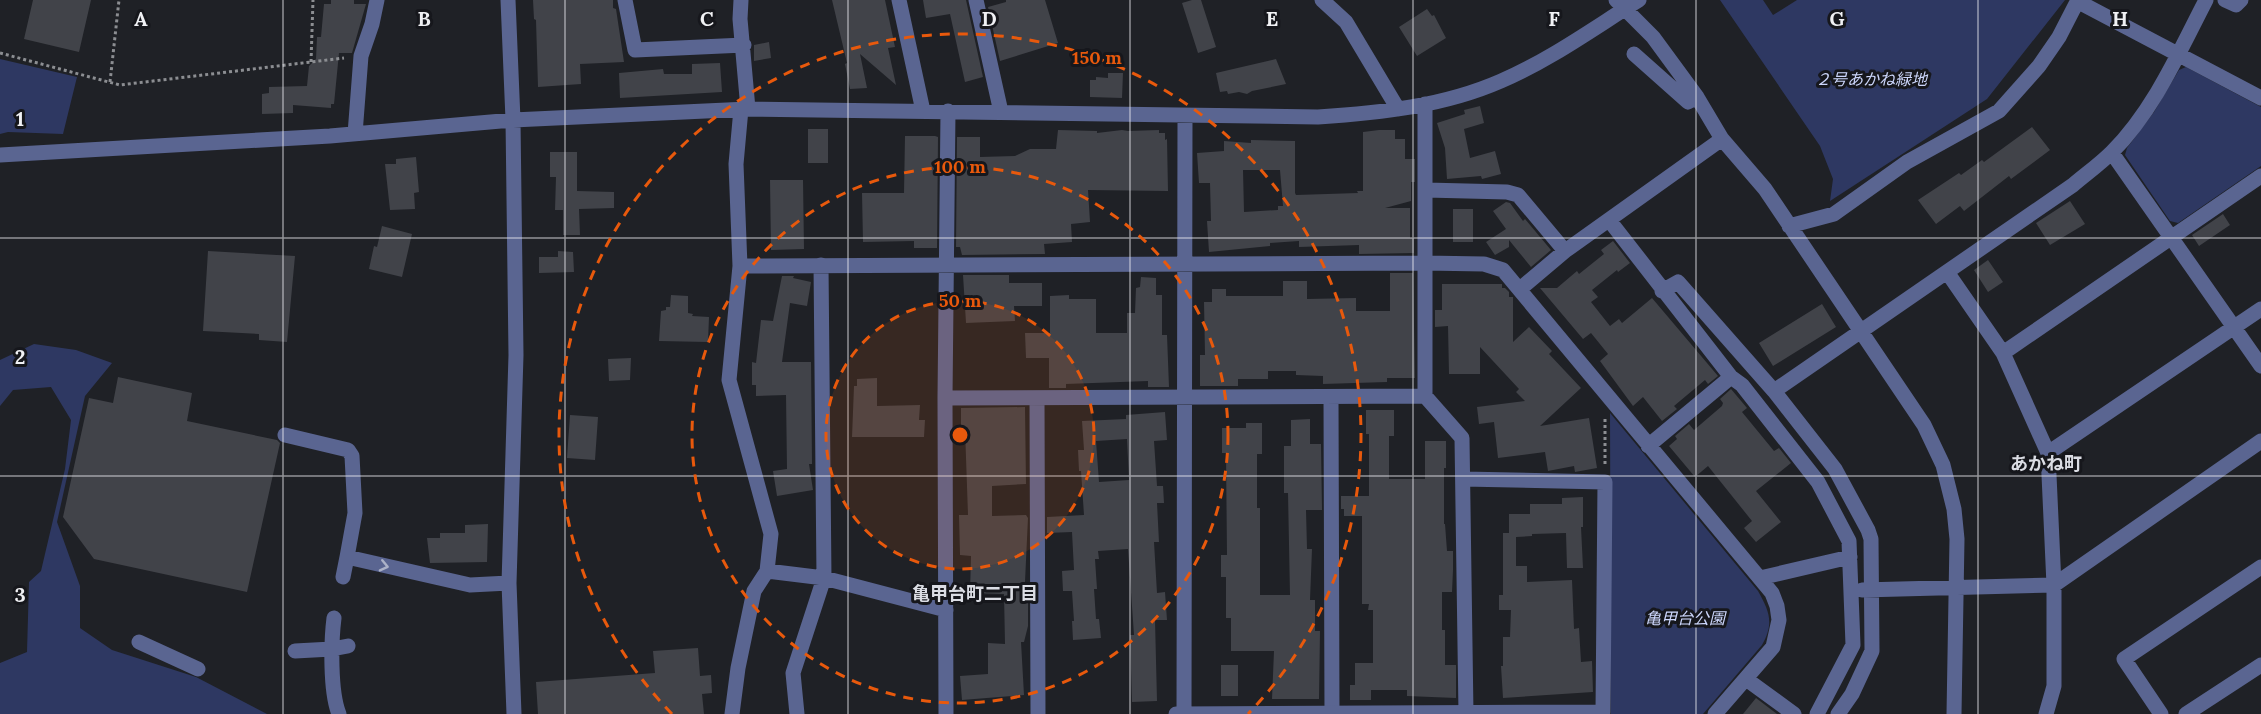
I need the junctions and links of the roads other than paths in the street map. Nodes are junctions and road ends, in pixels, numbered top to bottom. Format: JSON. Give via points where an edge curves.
{"nodes":[{"id":1,"x":377,"y":0,"type":"edge"},
{"id":2,"x":508,"y":0,"type":"edge"},
{"id":3,"x":625,"y":0,"type":"edge"},
{"id":4,"x":741,"y":0,"type":"edge"},
{"id":5,"x":899,"y":0,"type":"edge"},
{"id":6,"x":975,"y":0,"type":"edge"},
{"id":7,"x":1322,"y":0,"type":"edge"},
{"id":8,"x":1639,"y":0,"type":"edge"},
{"id":9,"x":2078,"y":0,"type":"edge"},
{"id":10,"x":2206,"y":0,"type":"edge"},
{"id":11,"x":2225,"y":0,"type":"edge"},
{"id":12,"x":2241,"y":0,"type":"edge"},
{"id":13,"x":1621,"y":4,"type":"edge"},
{"id":14,"x":744,"y":45,"type":"junction"},
{"id":15,"x":1634,"y":54,"type":"dead end"},
{"id":16,"x":2178,"y":54,"type":"junction"},
{"id":17,"x":1697,"y":97,"type":"junction"},
{"id":18,"x":2261,"y":98,"type":"edge"},
{"id":19,"x":1425,"y":104,"type":"junction"},
{"id":20,"x":745,"y":109,"type":"junction"},
{"id":21,"x":1398,"y":109,"type":"junction"},
{"id":22,"x":923,"y":111,"type":"junction"},
{"id":23,"x":948,"y":111,"type":"junction"},
{"id":24,"x":1001,"y":112,"type":"junction"},
{"id":25,"x":1185,"y":116,"type":"junction"},
{"id":26,"x":513,"y":120,"type":"junction"},
{"id":27,"x":355,"y":134,"type":"junction"},
{"id":28,"x":1722,"y":139,"type":"junction"},
{"id":29,"x":2112,"y":153,"type":"junction"},
{"id":30,"x":0,"y":155,"type":"edge"},
{"id":31,"x":2261,"y":176,"type":"edge"},
{"id":32,"x":1426,"y":190,"type":"junction"},
{"id":33,"x":1609,"y":220,"type":"junction"},
{"id":34,"x":1789,"y":226,"type":"junction"},
{"id":35,"x":2171,"y":238,"type":"junction"},
{"id":36,"x":1565,"y":251,"type":"junction"},
{"id":37,"x":1425,"y":263,"type":"junction"},
{"id":38,"x":945,"y":265,"type":"junction"},
{"id":39,"x":1184,"y":265,"type":"junction"},
{"id":40,"x":740,"y":266,"type":"junction"},
{"id":41,"x":821,"y":266,"type":"junction"},
{"id":42,"x":1947,"y":272,"type":"junction"},
{"id":43,"x":1520,"y":289,"type":"junction"},
{"id":44,"x":1662,"y":291,"type":"junction"},
{"id":45,"x":2261,"y":309,"type":"edge"},
{"id":46,"x":2234,"y":328,"type":"junction"},
{"id":47,"x":1860,"y":332,"type":"junction"},
{"id":48,"x":2003,"y":353,"type":"junction"},
{"id":49,"x":2261,"y":366,"type":"edge"},
{"id":50,"x":1731,"y":377,"type":"junction"},
{"id":51,"x":1774,"y":391,"type":"junction"},
{"id":52,"x":1425,"y":396,"type":"junction"},
{"id":53,"x":945,"y":398,"type":"junction"},
{"id":54,"x":1037,"y":398,"type":"junction"},
{"id":55,"x":1184,"y":398,"type":"junction"},
{"id":56,"x":1331,"y":398,"type":"junction"},
{"id":57,"x":285,"y":435,"type":"dead end"},
{"id":58,"x":2261,"y":441,"type":"edge"},
{"id":59,"x":1648,"y":446,"type":"junction"},
{"id":60,"x":2048,"y":453,"type":"junction"},
{"id":61,"x":1463,"y":478,"type":"junction"},
{"id":62,"x":346,"y":557,"type":"junction"},
{"id":63,"x":1850,"y":557,"type":"junction"},
{"id":64,"x":2261,"y":567,"type":"edge"},
{"id":65,"x":767,"y":571,"type":"junction"},
{"id":66,"x":343,"y":577,"type":"dead end"},
{"id":67,"x":824,"y":578,"type":"junction"},
{"id":68,"x":1760,"y":578,"type":"junction"},
{"id":69,"x":509,"y":583,"type":"junction"},
{"id":70,"x":2054,"y":585,"type":"junction"},
{"id":71,"x":1956,"y":586,"type":"junction"},
{"id":72,"x":1872,"y":590,"type":"junction"},
{"id":73,"x":1851,"y":591,"type":"junction"},
{"id":74,"x":946,"y":610,"type":"junction"},
{"id":75,"x":334,"y":618,"type":"dead end"},
{"id":76,"x":140,"y":642,"type":"dead end"},
{"id":77,"x":348,"y":646,"type":"dead end"},
{"id":78,"x":332,"y":649,"type":"junction"},
{"id":79,"x":295,"y":651,"type":"dead end"},
{"id":80,"x":2261,"y":665,"type":"edge"},
{"id":81,"x":198,"y":669,"type":"dead end"},
{"id":82,"x":1746,"y":679,"type":"junction"},
{"id":83,"x":339,"y":714,"type":"edge"},
{"id":84,"x":514,"y":714,"type":"edge"},
{"id":85,"x":732,"y":714,"type":"edge"},
{"id":86,"x":797,"y":714,"type":"edge"},
{"id":87,"x":946,"y":714,"type":"edge"},
{"id":88,"x":1038,"y":714,"type":"edge"},
{"id":89,"x":1176,"y":714,"type":"edge"},
{"id":90,"x":1184,"y":714,"type":"edge"},
{"id":91,"x":1332,"y":714,"type":"edge"},
{"id":92,"x":1466,"y":714,"type":"edge"},
{"id":93,"x":1715,"y":714,"type":"edge"},
{"id":94,"x":1794,"y":714,"type":"edge"},
{"id":95,"x":1817,"y":714,"type":"edge"},
{"id":96,"x":1838,"y":714,"type":"edge"},
{"id":97,"x":1954,"y":714,"type":"edge"},
{"id":98,"x":2046,"y":714,"type":"edge"},
{"id":99,"x":2161,"y":714,"type":"edge"},
{"id":100,"x":2186,"y":714,"type":"edge"}],
"edges":[{"from":1,"to":27,"type":"street","via":[[361,56]]},
{"from":2,"to":26,"type":"street"},
{"from":3,"to":14,"type":"street","via":[[635,50]]},
{"from":4,"to":14,"type":"street"},
{"from":5,"to":22,"type":"street"},
{"from":6,"to":24,"type":"street"},
{"from":7,"to":21,"type":"street","via":[[1346,22]]},
{"from":8,"to":13,"type":"street"},
{"from":9,"to":16,"type":"street"},
{"from":9,"to":34,"type":"street","via":[[2039,66],[1999,111],[1907,162],[1834,214]]},
{"from":10,"to":16,"type":"street"},
{"from":11,"to":12,"type":"street","via":[[2236,5]]},
{"from":13,"to":17,"type":"street","via":[[1653,37]]},
{"from":13,"to":19,"type":"street","via":[[1562,50],[1501,81]]},
{"from":14,"to":20,"type":"street"},
{"from":15,"to":17,"type":"street","via":[[1688,102]]},
{"from":16,"to":18,"type":"street"},
{"from":16,"to":29,"type":"street","via":[[2137,122]]},
{"from":17,"to":28,"type":"street"},
{"from":19,"to":21,"type":"street"},
{"from":19,"to":32,"type":"street"},
{"from":20,"to":22,"type":"street"},
{"from":20,"to":26,"type":"street"},
{"from":20,"to":40,"type":"street","via":[[736,164]]},
{"from":21,"to":25,"type":"street","via":[[1318,117]]},
{"from":22,"to":23,"type":"street"},
{"from":23,"to":24,"type":"street"},
{"from":23,"to":38,"type":"street"},
{"from":24,"to":25,"type":"street"},
{"from":25,"to":39,"type":"street"},
{"from":26,"to":27,"type":"street"},
{"from":26,"to":69,"type":"street","via":[[516,355]]},
{"from":27,"to":30,"type":"street"},
{"from":28,"to":33,"type":"street"},
{"from":28,"to":34,"type":"street","via":[[1765,189]]},
{"from":29,"to":35,"type":"street"},
{"from":29,"to":42,"type":"street","via":[[2073,185]]},
{"from":31,"to":35,"type":"street"},
{"from":32,"to":36,"type":"street","via":[[1518,195]]},
{"from":32,"to":37,"type":"street"},
{"from":33,"to":36,"type":"street"},
{"from":33,"to":44,"type":"street"},
{"from":34,"to":47,"type":"street"},
{"from":35,"to":46,"type":"street"},
{"from":35,"to":48,"type":"street"},
{"from":36,"to":43,"type":"street"},
{"from":37,"to":39,"type":"street"},
{"from":37,"to":43,"type":"street","via":[[1484,264],[1503,270]]},
{"from":37,"to":52,"type":"street"},
{"from":38,"to":39,"type":"street"},
{"from":38,"to":41,"type":"street"},
{"from":38,"to":53,"type":"street"},
{"from":39,"to":55,"type":"street"},
{"from":40,"to":41,"type":"street"},
{"from":40,"to":65,"type":"street","via":[[729,380],[771,534]]},
{"from":41,"to":67,"type":"street"},
{"from":42,"to":47,"type":"street"},
{"from":42,"to":48,"type":"street"},
{"from":43,"to":59,"type":"street"},
{"from":44,"to":50,"type":"street"},
{"from":44,"to":51,"type":"street","via":[[1678,282]]},
{"from":45,"to":46,"type":"street"},
{"from":46,"to":49,"type":"street"},
{"from":46,"to":60,"type":"street"},
{"from":47,"to":51,"type":"street"},
{"from":47,"to":71,"type":"street","via":[[1924,425],[1943,465],[1954,509]]},
{"from":48,"to":60,"type":"street"},
{"from":50,"to":59,"type":"street"},
{"from":50,"to":63,"type":"street","via":[[1742,385],[1818,482],[1849,541]]},
{"from":51,"to":72,"type":"street","via":[[1835,469],[1868,530]]},
{"from":52,"to":56,"type":"street"},
{"from":52,"to":61,"type":"street","via":[[1462,438]]},
{"from":53,"to":54,"type":"street"},
{"from":53,"to":74,"type":"street"},
{"from":54,"to":55,"type":"street"},
{"from":54,"to":88,"type":"street"},
{"from":55,"to":56,"type":"street"},
{"from":55,"to":90,"type":"street"},
{"from":56,"to":91,"type":"street"},
{"from":57,"to":62,"type":"street","via":[[348,450],[352,456],[355,513]]},
{"from":58,"to":70,"type":"street"},
{"from":59,"to":68,"type":"street"},
{"from":60,"to":70,"type":"street"},
{"from":61,"to":92,"type":"street"},
{"from":61,"to":92,"type":"street","via":[[1605,482],[1603,712]]},
{"from":62,"to":66,"type":"street"},
{"from":62,"to":69,"type":"street","one_way":true,"via":[[470,585]]},
{"from":63,"to":68,"type":"street"},
{"from":63,"to":73,"type":"street"},
{"from":64,"to":99,"type":"street","via":[[2124,659]]},
{"from":65,"to":67,"type":"street"},
{"from":65,"to":85,"type":"street","via":[[754,591]]},
{"from":67,"to":74,"type":"street"},
{"from":67,"to":86,"type":"street","via":[[793,674]]},
{"from":68,"to":82,"type":"street","via":[[1772,593],[1779,620],[1773,647]]},
{"from":69,"to":84,"type":"street"},
{"from":70,"to":71,"type":"street"},
{"from":70,"to":98,"type":"street","via":[[2054,686]]},
{"from":71,"to":72,"type":"street"},
{"from":71,"to":97,"type":"street"},
{"from":72,"to":73,"type":"street"},
{"from":72,"to":96,"type":"street","via":[[1872,651]]},
{"from":73,"to":95,"type":"street","via":[[1852,645]]},
{"from":74,"to":87,"type":"street"},
{"from":75,"to":78,"type":"street"},
{"from":76,"to":81,"type":"street"},
{"from":77,"to":78,"type":"street"},
{"from":78,"to":79,"type":"street"},
{"from":78,"to":83,"type":"street"},
{"from":80,"to":100,"type":"street"},
{"from":82,"to":93,"type":"street"},
{"from":82,"to":94,"type":"street"},
{"from":89,"to":90,"type":"street"},
{"from":90,"to":91,"type":"street"},
{"from":91,"to":92,"type":"street"}]}
